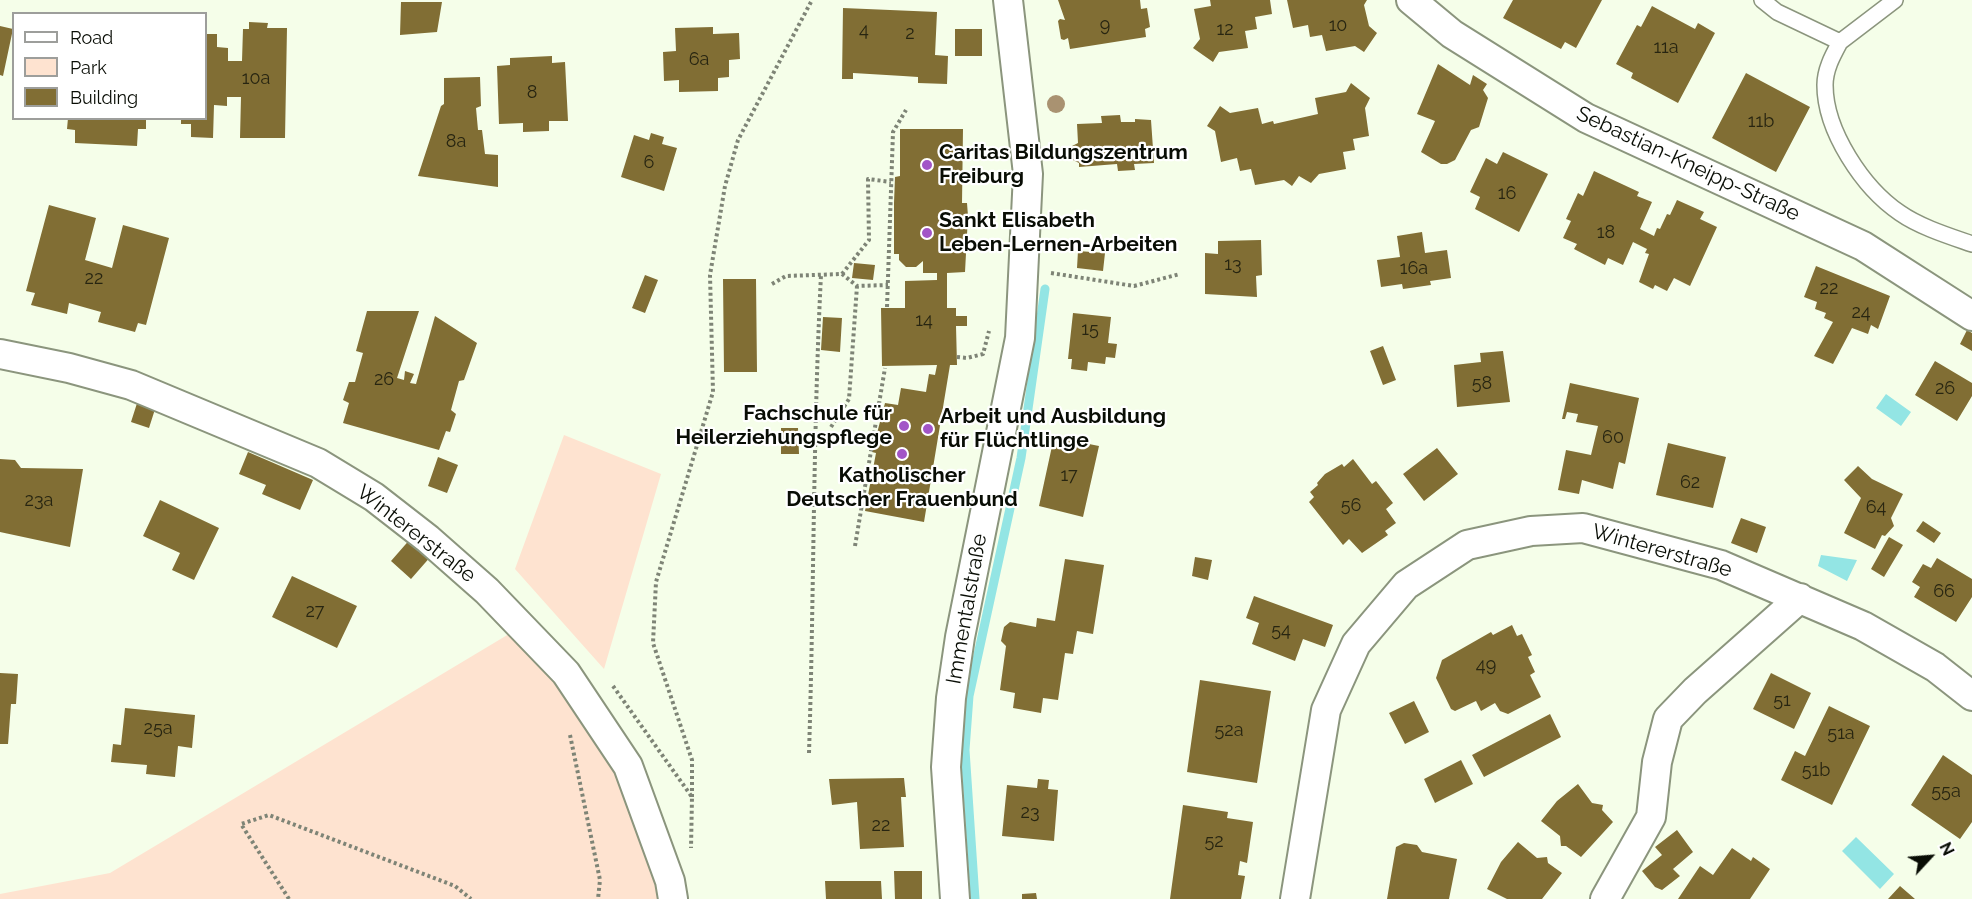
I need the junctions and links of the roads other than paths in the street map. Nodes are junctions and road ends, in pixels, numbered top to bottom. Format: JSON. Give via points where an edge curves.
{"nodes":[{"id":1,"x":1008,"y":0,"type":"edge"},
{"id":2,"x":1411,"y":0,"type":"edge"},
{"id":3,"x":1762,"y":0,"type":"edge"},
{"id":4,"x":1895,"y":0,"type":"edge"},
{"id":5,"x":1840,"y":42,"type":"junction"},
{"id":6,"x":1972,"y":244,"type":"edge"},
{"id":7,"x":1972,"y":316,"type":"edge"},
{"id":8,"x":0,"y":354,"type":"edge"},
{"id":9,"x":1800,"y":598,"type":"junction"},
{"id":10,"x":1972,"y":696,"type":"edge"},
{"id":11,"x":673,"y":899,"type":"edge"},
{"id":12,"x":955,"y":899,"type":"edge"},
{"id":13,"x":1295,"y":899,"type":"edge"},
{"id":14,"x":1605,"y":899,"type":"edge"}],
"edges":[{"from":1,"to":12,"type":"street","name":"Immentalstraße","via":[[1028,174],[1020,338],[951,698],[946,767]]},
{"from":2,"to":7,"type":"street","name":"Sebastian-Kneipp-Straße","via":[[1452,33],[1586,118],[1863,246]]},
{"from":3,"to":5,"type":"lane","via":[[1777,12]]},
{"from":4,"to":5,"type":"lane"},
{"from":5,"to":6,"type":"lane","via":[[1830,61],[1825,84],[1835,128],[1853,162],[1875,191],[1900,213]]},
{"from":8,"to":11,"type":"street","name":"Wintererstraße","via":[[131,385],[318,463],[374,497],[428,539],[487,591],[566,673],[628,766]]},
{"from":9,"to":10,"type":"street","name":"Wintererstraße","via":[[1874,632],[1935,668]]},
{"from":9,"to":13,"type":"street","name":"Wintererstraße","via":[[1721,565],[1583,528],[1531,531],[1467,545],[1406,585],[1356,644],[1326,710]]},
{"from":9,"to":14,"type":"street","via":[[1668,719],[1657,762],[1651,817]]}]}
